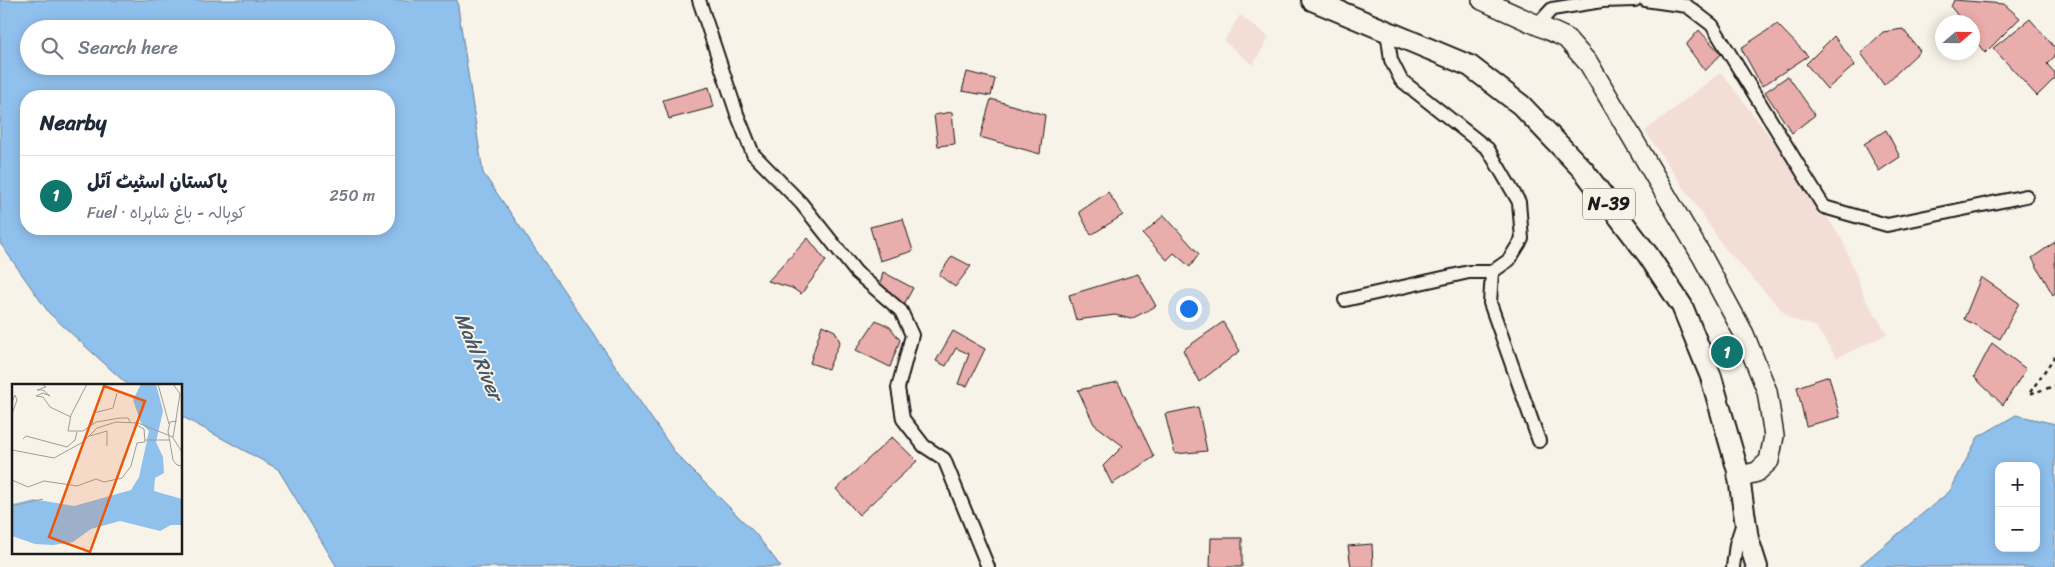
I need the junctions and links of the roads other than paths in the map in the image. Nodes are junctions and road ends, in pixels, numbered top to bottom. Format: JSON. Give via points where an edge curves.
{"nodes":[{"id":1,"x":699,"y":0,"type":"edge"},
{"id":2,"x":1312,"y":0,"type":"edge"},
{"id":3,"x":1482,"y":0,"type":"edge"},
{"id":4,"x":1635,"y":0,"type":"edge"},
{"id":5,"x":1645,"y":0,"type":"edge"},
{"id":6,"x":1537,"y":25,"type":"junction"},
{"id":7,"x":1387,"y":32,"type":"junction"},
{"id":8,"x":2026,"y":196,"type":"dead end"},
{"id":9,"x":1492,"y":272,"type":"junction"},
{"id":10,"x":1344,"y":300,"type":"dead end"},
{"id":11,"x":1539,"y":441,"type":"dead end"},
{"id":12,"x":1738,"y":477,"type":"junction"},
{"id":13,"x":1744,"y":518,"type":"junction"},
{"id":14,"x":1748,"y":539,"type":"junction"},
{"id":15,"x":988,"y":567,"type":"edge"},
{"id":16,"x":1734,"y":567,"type":"edge"},
{"id":17,"x":1742,"y":567,"type":"edge"},
{"id":18,"x":1757,"y":567,"type":"edge"}],
"edges":[{"from":1,"to":15,"type":"street","via":[[753,154],[801,203],[856,272],[901,311],[912,335],[898,388],[903,419],[924,446],[944,459]]},
{"from":2,"to":7,"type":"main road","number":"N-39"},
{"from":3,"to":6,"type":"main road"},
{"from":4,"to":6,"type":"street","via":[[1602,1],[1552,10]]},
{"from":5,"to":8,"type":"street","via":[[1687,6],[1712,26],[1824,207],[1887,225]]},
{"from":6,"to":12,"type":"main road","via":[[1566,38],[1589,64],[1744,334],[1767,391],[1774,436],[1769,461],[1757,472]]},
{"from":7,"to":9,"type":"street","via":[[1391,60],[1401,80],[1488,149],[1519,202],[1522,239],[1509,260]]},
{"from":7,"to":12,"type":"main road","number":"N-39","via":[[1470,66],[1520,105],[1584,171],[1682,306],[1711,377]]},
{"from":9,"to":10,"type":"street","via":[[1469,272]]},
{"from":9,"to":11,"type":"street","via":[[1490,303]]},
{"from":12,"to":13,"type":"main road","number":"N-39"},
{"from":13,"to":14,"type":"main road","number":"N-39"},
{"from":13,"to":16,"type":"street","via":[[1736,544]]},
{"from":14,"to":17,"type":"main road"},
{"from":14,"to":18,"type":"main road"}]}
